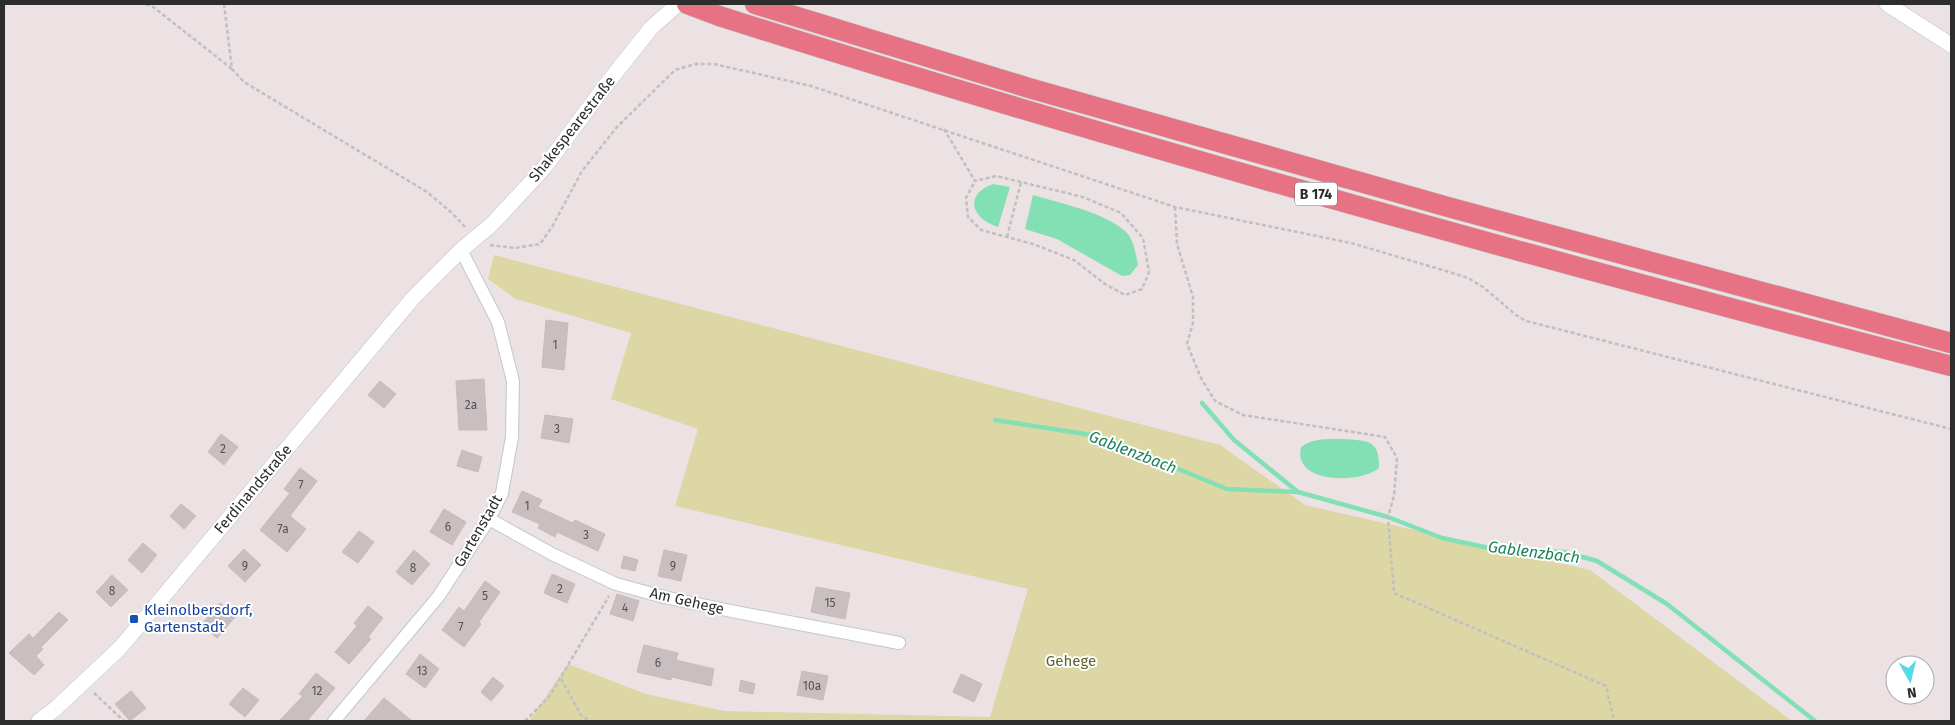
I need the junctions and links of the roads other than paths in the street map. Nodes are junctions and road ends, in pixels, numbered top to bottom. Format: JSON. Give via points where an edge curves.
{"nodes":[{"id":1,"x":678,"y":4,"type":"edge"},
{"id":2,"x":687,"y":4,"type":"edge"},
{"id":3,"x":755,"y":4,"type":"edge"},
{"id":4,"x":1887,"y":4,"type":"edge"},
{"id":5,"x":1951,"y":45,"type":"edge"},
{"id":6,"x":460,"y":250,"type":"junction"},
{"id":7,"x":1951,"y":343,"type":"edge"},
{"id":8,"x":1951,"y":366,"type":"edge"},
{"id":9,"x":489,"y":519,"type":"junction"},
{"id":10,"x":899,"y":643,"type":"dead end"},
{"id":11,"x":39,"y":721,"type":"edge"},
{"id":12,"x":334,"y":721,"type":"edge"}],
"edges":[{"from":1,"to":6,"type":"street","name":"Shakespearestraße","via":[[652,28],[604,86],[544,168],[491,224]]},
{"from":2,"to":8,"type":"highway","number":"B 174","via":[[1014,108],[1337,200]]},
{"from":3,"to":7,"type":"highway","number":"B 174","via":[[1029,88],[1448,207]]},
{"from":4,"to":5,"type":"street"},
{"from":6,"to":9,"type":"street","name":"Gartenstadt","via":[[498,322],[513,381],[512,437],[502,493]]},
{"from":6,"to":11,"type":"street","name":"Ferdinandstraße","via":[[413,298],[120,648]]},
{"from":9,"to":10,"type":"street","name":"Am Gehege","via":[[616,584],[664,597]]},
{"from":9,"to":12,"type":"street","name":"Gartenstadt","via":[[438,598]]}]}
